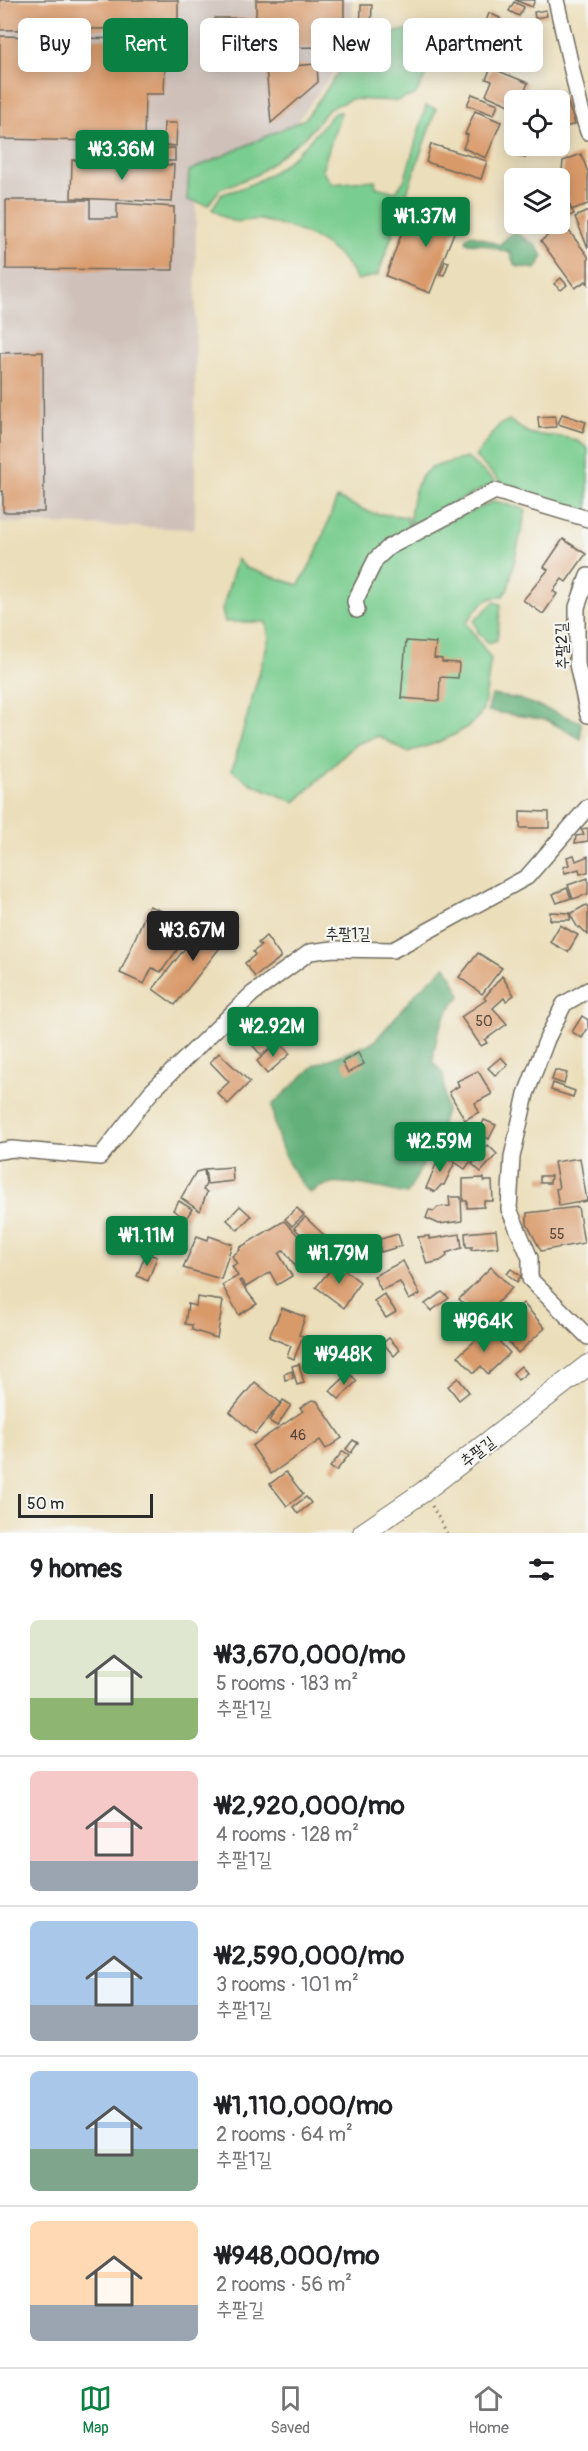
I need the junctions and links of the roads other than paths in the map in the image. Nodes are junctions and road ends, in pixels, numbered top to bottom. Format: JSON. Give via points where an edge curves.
{"nodes":[{"id":1,"x":556,"y":0,"type":"edge"},
{"id":2,"x":588,"y":132,"type":"edge"},
{"id":3,"x":588,"y":519,"type":"edge"},
{"id":4,"x":588,"y":576,"type":"edge"},
{"id":5,"x":357,"y":610,"type":"dead end"},
{"id":6,"x":588,"y":715,"type":"edge"},
{"id":7,"x":588,"y":807,"type":"edge"},
{"id":8,"x":588,"y":990,"type":"edge"},
{"id":9,"x":0,"y":1151,"type":"edge"},
{"id":10,"x":588,"y":1337,"type":"edge"},
{"id":11,"x":588,"y":1365,"type":"edge"},
{"id":12,"x":363,"y":1533,"type":"edge"}],
"edges":[{"from":1,"to":2,"type":"street"},
{"from":3,"to":5,"type":"street","via":[[495,490],[389,547],[376,559],[355,602]]},
{"from":4,"to":6,"type":"street","name":"추팔2길","via":[[578,607],[578,664]]},
{"from":7,"to":9,"type":"street","name":"추팔1길","via":[[526,877],[393,950],[310,952],[252,994],[151,1092],[100,1157]]},
{"from":8,"to":10,"type":"street","via":[[564,1004],[526,1094],[512,1157],[510,1209],[530,1258],[530,1279]]},
{"from":11,"to":12,"type":"street","name":"추팔길","via":[[423,1492]]}]}
